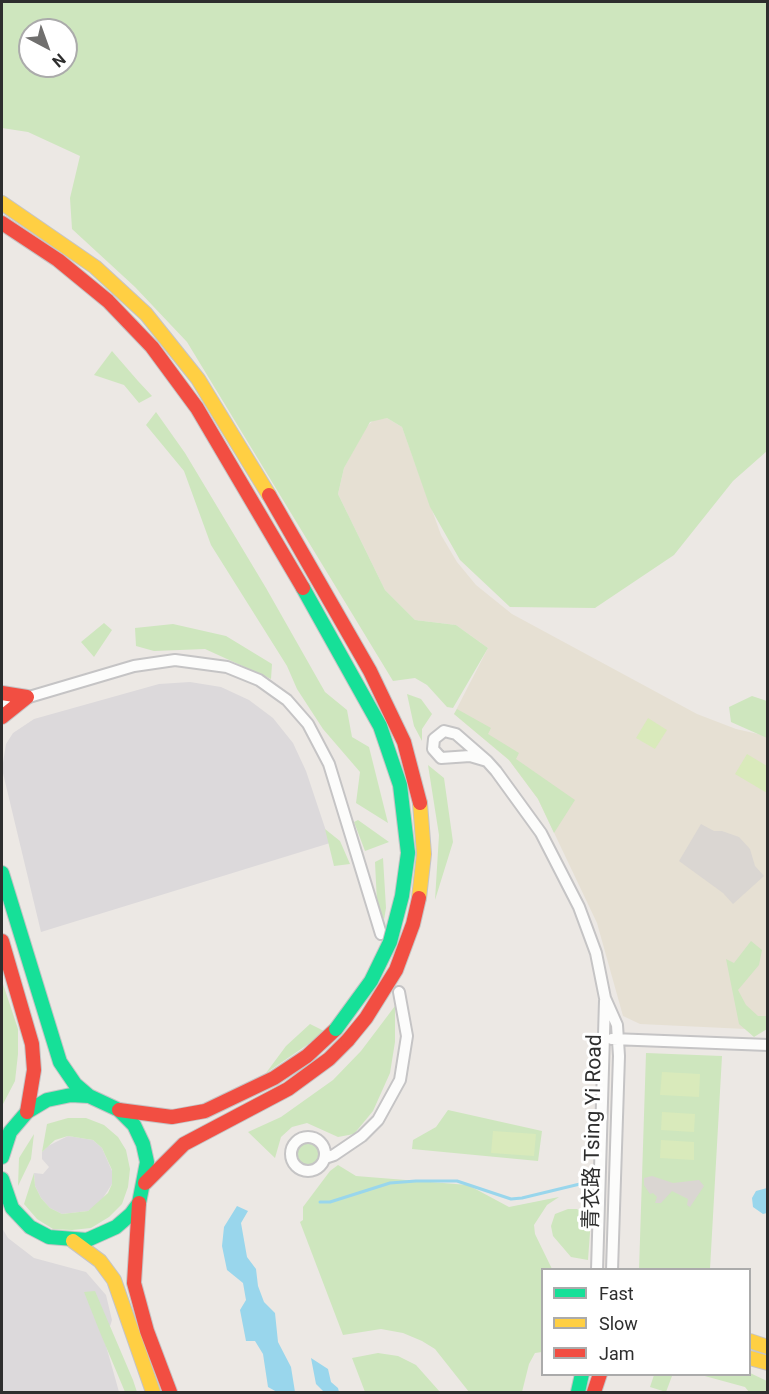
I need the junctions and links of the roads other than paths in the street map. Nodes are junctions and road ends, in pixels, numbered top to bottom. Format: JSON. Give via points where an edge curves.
{"nodes":[{"id":1,"x":2,"y":203,"type":"edge"},
{"id":2,"x":2,"y":223,"type":"edge"},
{"id":3,"x":2,"y":693,"type":"edge"},
{"id":4,"x":27,"y":697,"type":"junction"},
{"id":5,"x":2,"y":705,"type":"edge"},
{"id":6,"x":2,"y":717,"type":"edge"},
{"id":7,"x":487,"y":761,"type":"junction"},
{"id":8,"x":2,"y":873,"type":"edge"},
{"id":9,"x":381,"y":934,"type":"dead end"},
{"id":10,"x":2,"y":941,"type":"edge"},
{"id":11,"x":399,"y":992,"type":"dead end"},
{"id":12,"x":605,"y":998,"type":"junction"},
{"id":13,"x":604,"y":1039,"type":"junction"},
{"id":14,"x":619,"y":1039,"type":"junction"},
{"id":15,"x":768,"y":1044,"type":"edge"},
{"id":16,"x":89,"y":1096,"type":"junction"},
{"id":17,"x":119,"y":1110,"type":"junction"},
{"id":18,"x":27,"y":1112,"type":"junction"},
{"id":19,"x":3,"y":1148,"type":"edge"},
{"id":20,"x":325,"y":1158,"type":"dead end"},
{"id":21,"x":145,"y":1183,"type":"junction"},
{"id":22,"x":2,"y":1184,"type":"edge"},
{"id":23,"x":139,"y":1203,"type":"junction"},
{"id":24,"x":74,"y":1241,"type":"junction"},
{"id":25,"x":597,"y":1268,"type":"edge"},
{"id":26,"x":612,"y":1268,"type":"edge"},
{"id":27,"x":751,"y":1341,"type":"edge"},
{"id":28,"x":768,"y":1347,"type":"edge"},
{"id":29,"x":751,"y":1358,"type":"edge"},
{"id":30,"x":768,"y":1363,"type":"edge"},
{"id":31,"x":582,"y":1376,"type":"edge"},
{"id":32,"x":599,"y":1376,"type":"edge"},
{"id":33,"x":153,"y":1392,"type":"edge"},
{"id":34,"x":170,"y":1392,"type":"edge"},
{"id":35,"x":578,"y":1392,"type":"edge"},
{"id":36,"x":594,"y":1392,"type":"edge"}],
"edges":[{"from":1,"to":21,"type":"main road","bridge":true,"via":[[69,247],[122,291],[168,340],[214,402],[384,697],[404,742],[423,820],[424,854],[413,924],[396,970],[366,1018],[322,1064],[288,1089],[184,1144]]},
{"from":2,"to":17,"type":"main road","bridge":true,"via":[[58,260],[108,301],[167,365],[207,424],[357,680],[388,745],[404,806],[408,853],[401,904],[390,942],[371,981],[336,1029],[307,1056],[274,1078],[205,1111],[171,1118]]},
{"from":3,"to":4,"type":"main road"},
{"from":4,"to":5,"type":"street"},
{"from":4,"to":6,"type":"main road"},
{"from":4,"to":9,"type":"street","via":[[134,666],[175,660],[227,667],[259,680],[287,700],[308,724],[329,764]]},
{"from":7,"to":7,"type":"street","name":"青衣路 Tsing Yi Road","via":[[470,756],[441,758],[433,749],[434,739],[441,732],[452,731]]},
{"from":7,"to":12,"type":"street","name":"青衣路 Tsing Yi Road","via":[[528,813],[570,884],[596,952]]},
{"from":8,"to":16,"type":"main road","via":[[60,1062]]},
{"from":10,"to":18,"type":"main road","via":[[32,1044],[34,1070]]},
{"from":11,"to":20,"type":"street","via":[[407,1036],[400,1080],[378,1120],[362,1136]]},
{"from":12,"to":13,"type":"street","name":"青衣路 Tsing Yi Road"},
{"from":12,"to":14,"type":"street","name":"青衣路 Tsing Yi Road"},
{"from":13,"to":14,"type":"street"},
{"from":13,"to":25,"type":"street","name":"青衣路 Tsing Yi Road"},
{"from":14,"to":15,"type":"street"},
{"from":14,"to":26,"type":"street","name":"青衣路 Tsing Yi Road"},
{"from":16,"to":17,"type":"main road"},
{"from":16,"to":18,"type":"main road","via":[[53,1098]]},
{"from":17,"to":21,"type":"main road","via":[[134,1125],[143,1144],[147,1162]]},
{"from":18,"to":19,"type":"main road"},
{"from":21,"to":23,"type":"main road"},
{"from":22,"to":24,"type":"main road","via":[[12,1208],[30,1227],[49,1237]]},
{"from":23,"to":24,"type":"main road","via":[[116,1227],[101,1236]]},
{"from":23,"to":34,"type":"main road","via":[[134,1283]]},
{"from":24,"to":33,"type":"main road","via":[[100,1261],[114,1280]]},
{"from":27,"to":28,"type":"main road"},
{"from":29,"to":30,"type":"main road"},
{"from":31,"to":35,"type":"main road"},
{"from":32,"to":36,"type":"main road"}]}
